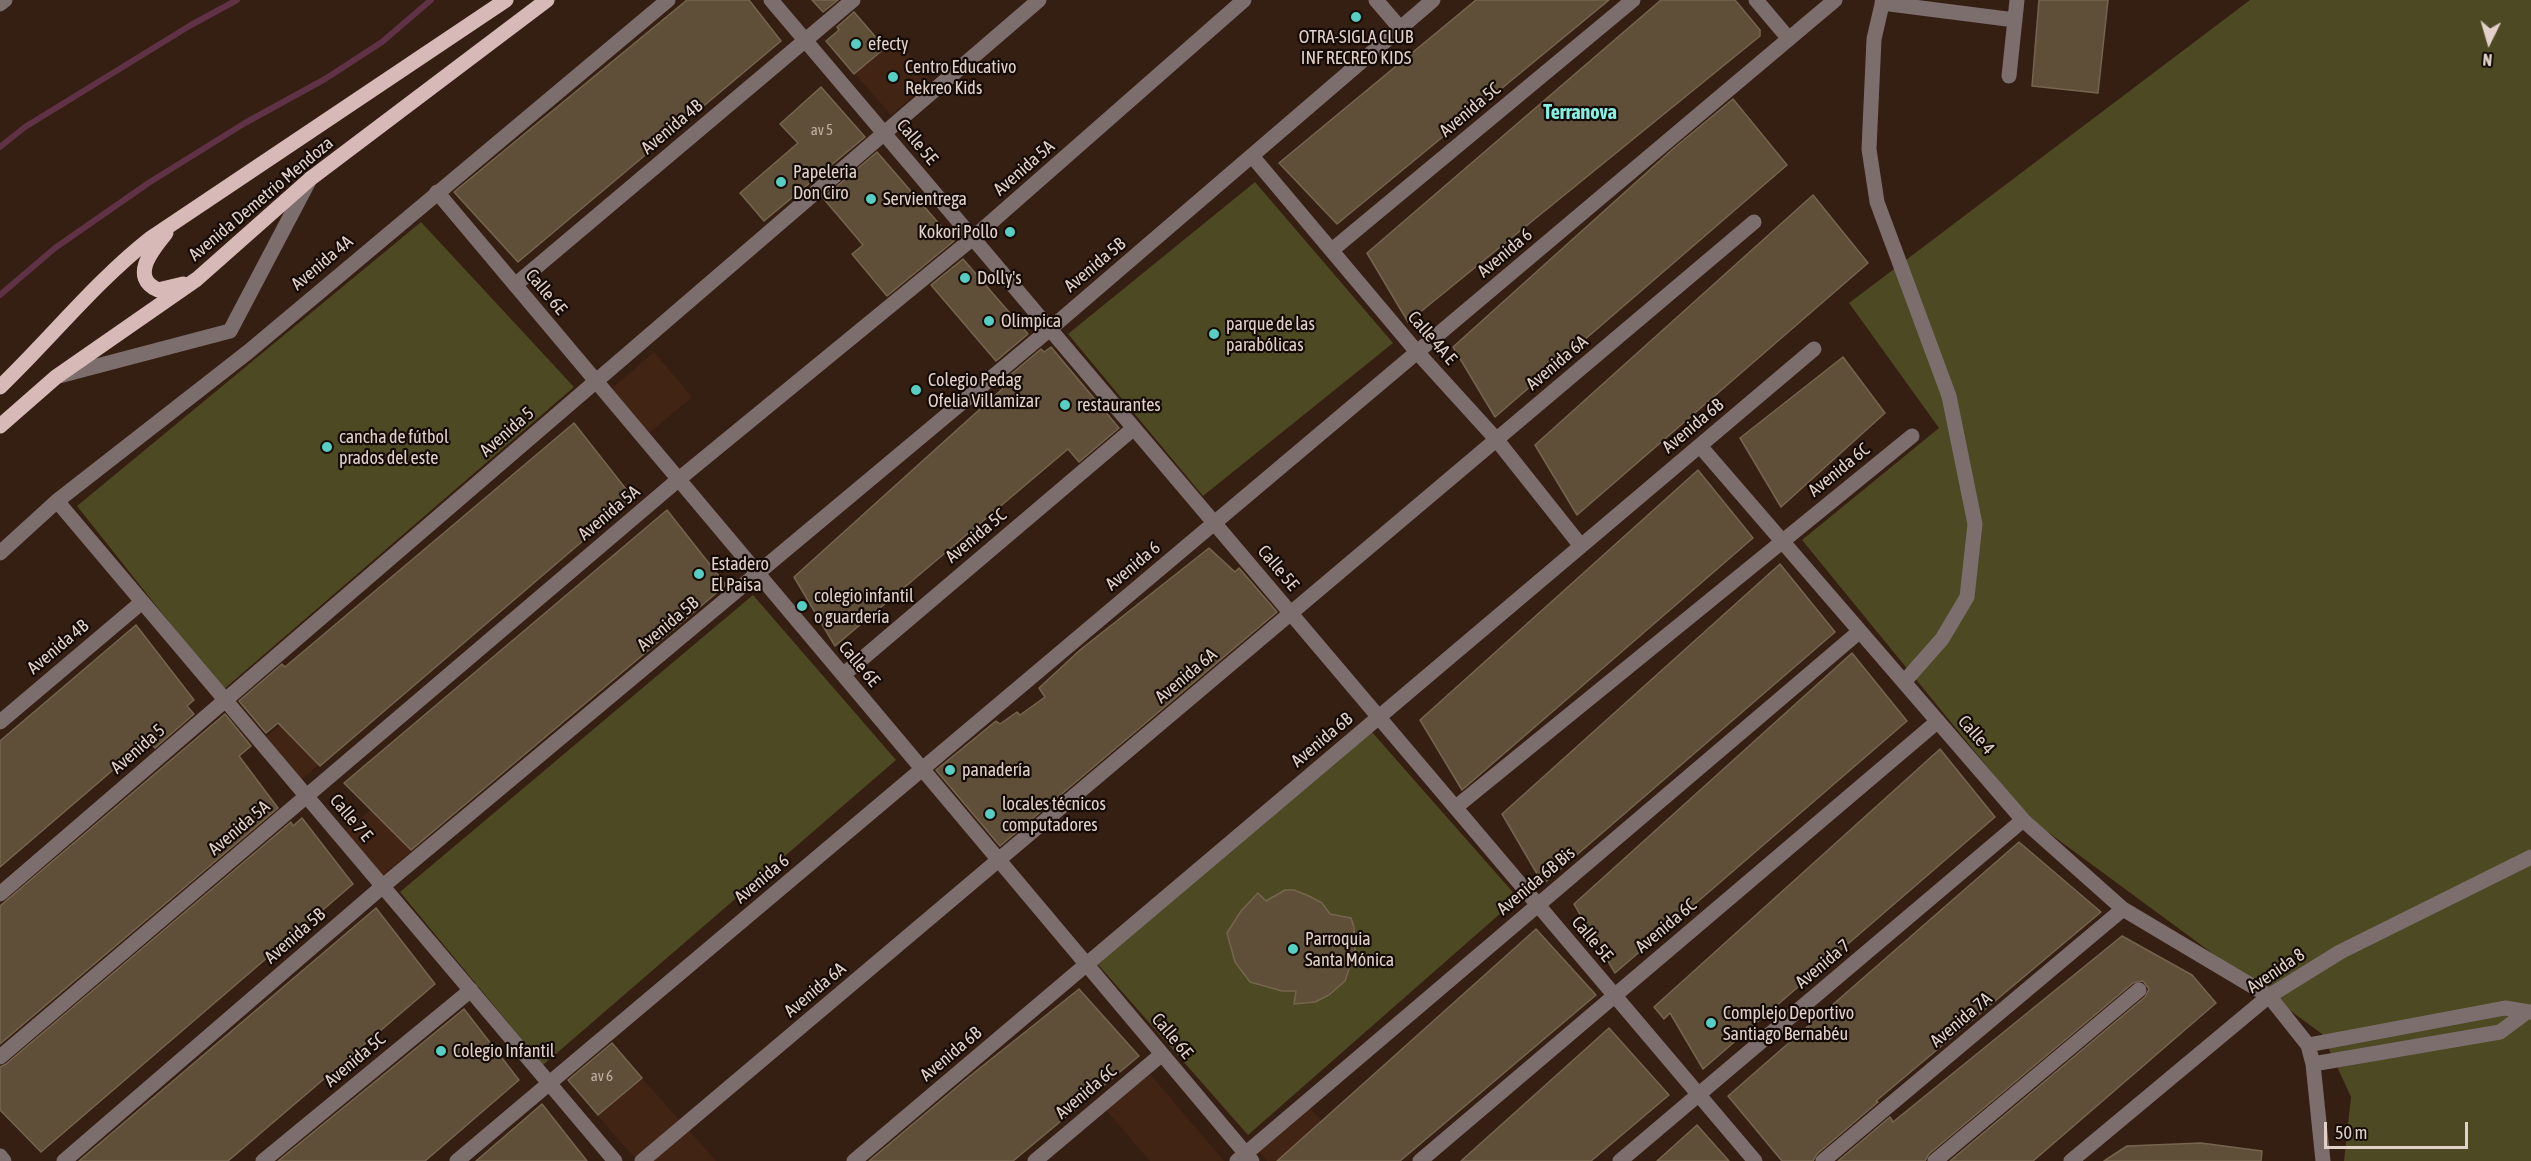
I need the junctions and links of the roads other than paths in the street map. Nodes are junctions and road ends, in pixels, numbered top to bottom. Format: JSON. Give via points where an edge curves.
{"nodes":[{"id":1,"x":6,"y":0,"type":"edge"},
{"id":2,"x":506,"y":0,"type":"edge"},
{"id":3,"x":548,"y":0,"type":"edge"},
{"id":4,"x":668,"y":0,"type":"edge"},
{"id":5,"x":771,"y":0,"type":"edge"},
{"id":6,"x":854,"y":0,"type":"edge"},
{"id":7,"x":1039,"y":0,"type":"edge"},
{"id":8,"x":1244,"y":0,"type":"edge"},
{"id":9,"x":1376,"y":0,"type":"edge"},
{"id":10,"x":1433,"y":0,"type":"edge"},
{"id":11,"x":1633,"y":0,"type":"edge"},
{"id":12,"x":1756,"y":0,"type":"edge"},
{"id":13,"x":1835,"y":0,"type":"edge"},
{"id":14,"x":2017,"y":0,"type":"edge"},
{"id":15,"x":1883,"y":1,"type":"edge"},
{"id":16,"x":0,"y":4,"type":"edge"},
{"id":17,"x":2015,"y":20,"type":"junction"},
{"id":18,"x":1400,"y":28,"type":"junction"},
{"id":19,"x":1789,"y":39,"type":"junction"},
{"id":20,"x":806,"y":40,"type":"junction"},
{"id":21,"x":2009,"y":76,"type":"dead end"},
{"id":22,"x":884,"y":133,"type":"junction"},
{"id":23,"x":1252,"y":156,"type":"junction"},
{"id":24,"x":310,"y":179,"type":"junction"},
{"id":25,"x":437,"y":192,"type":"junction"},
{"id":26,"x":175,"y":221,"type":"junction"},
{"id":27,"x":1754,"y":222,"type":"dead end"},
{"id":28,"x":974,"y":238,"type":"junction"},
{"id":29,"x":1332,"y":250,"type":"junction"},
{"id":30,"x":197,"y":279,"type":"junction"},
{"id":31,"x":515,"y":285,"type":"junction"},
{"id":32,"x":1050,"y":329,"type":"junction"},
{"id":33,"x":230,"y":331,"type":"junction"},
{"id":34,"x":1815,"y":349,"type":"dead end"},
{"id":35,"x":248,"y":352,"type":"junction"},
{"id":36,"x":1417,"y":352,"type":"junction"},
{"id":37,"x":56,"y":377,"type":"junction"},
{"id":38,"x":596,"y":381,"type":"junction"},
{"id":39,"x":0,"y":387,"type":"edge"},
{"id":40,"x":0,"y":426,"type":"edge"},
{"id":41,"x":1134,"y":428,"type":"junction"},
{"id":42,"x":1912,"y":436,"type":"dead end"},
{"id":43,"x":1496,"y":439,"type":"junction"},
{"id":44,"x":1700,"y":446,"type":"junction"},
{"id":45,"x":679,"y":479,"type":"junction"},
{"id":46,"x":57,"y":501,"type":"junction"},
{"id":47,"x":1214,"y":523,"type":"junction"},
{"id":48,"x":1783,"y":541,"type":"junction"},
{"id":49,"x":1581,"y":546,"type":"junction"},
{"id":50,"x":0,"y":553,"type":"edge"},
{"id":51,"x":758,"y":574,"type":"junction"},
{"id":52,"x":142,"y":602,"type":"junction"},
{"id":53,"x":1291,"y":613,"type":"junction"},
{"id":54,"x":1860,"y":631,"type":"junction"},
{"id":55,"x":843,"y":675,"type":"junction"},
{"id":56,"x":1904,"y":682,"type":"junction"},
{"id":57,"x":224,"y":700,"type":"junction"},
{"id":58,"x":1379,"y":717,"type":"junction"},
{"id":59,"x":1938,"y":721,"type":"junction"},
{"id":60,"x":0,"y":722,"type":"edge"},
{"id":61,"x":922,"y":769,"type":"junction"},
{"id":62,"x":306,"y":796,"type":"junction"},
{"id":63,"x":1456,"y":807,"type":"junction"},
{"id":64,"x":2023,"y":820,"type":"junction"},
{"id":65,"x":2531,"y":857,"type":"edge"},
{"id":66,"x":999,"y":860,"type":"junction"},
{"id":67,"x":383,"y":886,"type":"junction"},
{"id":68,"x":0,"y":894,"type":"edge"},
{"id":69,"x":1538,"y":905,"type":"junction"},
{"id":70,"x":2123,"y":909,"type":"junction"},
{"id":71,"x":1087,"y":964,"type":"junction"},
{"id":72,"x":471,"y":990,"type":"junction"},
{"id":73,"x":2139,"y":990,"type":"dead end"},
{"id":74,"x":1614,"y":995,"type":"junction"},
{"id":75,"x":2269,"y":996,"type":"junction"},
{"id":76,"x":2529,"y":1012,"type":"edge"},
{"id":77,"x":2308,"y":1045,"type":"junction"},
{"id":78,"x":1161,"y":1053,"type":"junction"},
{"id":79,"x":0,"y":1057,"type":"edge"},
{"id":80,"x":2313,"y":1064,"type":"junction"},
{"id":81,"x":549,"y":1083,"type":"junction"},
{"id":82,"x":1699,"y":1094,"type":"junction"},
{"id":83,"x":0,"y":1156,"type":"edge"},
{"id":84,"x":1245,"y":1159,"type":"edge"},
{"id":85,"x":4,"y":1161,"type":"edge"},
{"id":86,"x":64,"y":1161,"type":"edge"},
{"id":87,"x":264,"y":1161,"type":"edge"},
{"id":88,"x":457,"y":1161,"type":"edge"},
{"id":89,"x":615,"y":1161,"type":"edge"},
{"id":90,"x":642,"y":1161,"type":"edge"},
{"id":91,"x":854,"y":1161,"type":"edge"},
{"id":92,"x":1035,"y":1161,"type":"edge"},
{"id":93,"x":1420,"y":1161,"type":"edge"},
{"id":94,"x":1620,"y":1161,"type":"edge"},
{"id":95,"x":1755,"y":1161,"type":"edge"},
{"id":96,"x":1823,"y":1161,"type":"edge"},
{"id":97,"x":1935,"y":1161,"type":"edge"},
{"id":98,"x":2071,"y":1161,"type":"edge"},
{"id":99,"x":2323,"y":1161,"type":"edge"}],
"edges":[{"from":1,"to":16,"type":"street"},
{"from":2,"to":26,"type":"main road","name":"Avenida Demetrio Mendoza"},
{"from":3,"to":24,"type":"main road","name":"Avenida Demetrio Mendoza"},
{"from":4,"to":25,"type":"street","name":"Avenida 4A"},
{"from":5,"to":20,"type":"street","name":"Calle 5E"},
{"from":6,"to":20,"type":"street","name":"Avenida 4B"},
{"from":7,"to":22,"type":"street","name":"Avenida 5"},
{"from":8,"to":28,"type":"street","name":"Avenida 5A"},
{"from":9,"to":18,"type":"street"},
{"from":10,"to":18,"type":"street","name":"Avenida 5B"},
{"from":11,"to":29,"type":"street","name":"Avenida 5C"},
{"from":12,"to":19,"type":"street"},
{"from":13,"to":19,"type":"street","name":"Avenida 6"},
{"from":14,"to":17,"type":"street"},
{"from":15,"to":17,"type":"street"},
{"from":15,"to":56,"type":"street","via":[[1874,39],[1869,149],[1877,202],[1949,396],[1976,524],[1966,597],[1942,639]]},
{"from":17,"to":21,"type":"street"},
{"from":18,"to":23,"type":"street","name":"Avenida 5B"},
{"from":19,"to":36,"type":"street","name":"Avenida 6"},
{"from":20,"to":22,"type":"street","name":"Calle 5E"},
{"from":20,"to":31,"type":"street","name":"Avenida 4B"},
{"from":22,"to":28,"type":"street","name":"Calle 5E"},
{"from":22,"to":38,"type":"street","name":"Avenida 5"},
{"from":23,"to":29,"type":"street","name":"Calle 4A E"},
{"from":23,"to":32,"type":"street","name":"Avenida 5B"},
{"from":24,"to":30,"type":"main road","name":"Avenida Demetrio Mendoza"},
{"from":24,"to":33,"type":"street"},
{"from":25,"to":31,"type":"street","name":"Calle 6E"},
{"from":25,"to":35,"type":"street","name":"Avenida 4A"},
{"from":26,"to":30,"type":"main road","via":[[147,260],[145,279],[162,290]]},
{"from":26,"to":39,"type":"main road","name":"Avenida Demetrio Mendoza","via":[[114,267]]},
{"from":27,"to":43,"type":"street","name":"Avenida 6A"},
{"from":28,"to":32,"type":"street","name":"Calle 5E"},
{"from":28,"to":45,"type":"street","name":"Avenida 5A"},
{"from":29,"to":36,"type":"street","name":"Calle 4A E"},
{"from":30,"to":37,"type":"main road","name":"Avenida Demetrio Mendoza"},
{"from":31,"to":38,"type":"street","name":"Calle 6E"},
{"from":32,"to":41,"type":"street","name":"Calle 5E"},
{"from":32,"to":51,"type":"street","name":"Avenida 5B"},
{"from":33,"to":35,"type":"street"},
{"from":33,"to":37,"type":"street"},
{"from":34,"to":44,"type":"street","name":"Avenida 6B"},
{"from":35,"to":46,"type":"street","name":"Avenida 4A"},
{"from":36,"to":43,"type":"street","name":"Calle 4A E"},
{"from":36,"to":47,"type":"street","name":"Avenida 6"},
{"from":37,"to":40,"type":"main road","name":"Avenida Demetrio Mendoza"},
{"from":38,"to":45,"type":"street","name":"Calle 6E"},
{"from":38,"to":57,"type":"street","name":"Avenida 5"},
{"from":41,"to":47,"type":"street","name":"Calle 5E"},
{"from":41,"to":55,"type":"street","name":"Avenida 5C"},
{"from":42,"to":48,"type":"street","name":"Avenida 6C"},
{"from":43,"to":49,"type":"street","name":"Calle 4A E"},
{"from":43,"to":53,"type":"street","name":"Avenida 6A"},
{"from":44,"to":48,"type":"street","name":"Calle 4"},
{"from":44,"to":49,"type":"street","name":"Avenida 6B"},
{"from":45,"to":51,"type":"street","name":"Calle 6E"},
{"from":45,"to":62,"type":"street","name":"Avenida 5A"},
{"from":46,"to":50,"type":"street","name":"Avenida 4A"},
{"from":46,"to":52,"type":"street","name":"Calle 7 E"},
{"from":47,"to":53,"type":"street","name":"Calle 5E"},
{"from":47,"to":61,"type":"street","name":"Avenida 6"},
{"from":48,"to":54,"type":"street","name":"Calle 4"},
{"from":48,"to":63,"type":"street","name":"Avenida 6C"},
{"from":49,"to":58,"type":"street","name":"Avenida 6B"},
{"from":51,"to":55,"type":"street","name":"Calle 6E"},
{"from":51,"to":67,"type":"street","name":"Avenida 5B"},
{"from":52,"to":57,"type":"street","name":"Calle 7 E"},
{"from":52,"to":60,"type":"street","name":"Avenida 4B"},
{"from":53,"to":58,"type":"street","name":"Calle 5E"},
{"from":53,"to":66,"type":"street","name":"Avenida 6A"},
{"from":54,"to":56,"type":"street","name":"Calle 4"},
{"from":54,"to":69,"type":"street","name":"Avenida 6B Bis"},
{"from":55,"to":61,"type":"street","name":"Calle 6E"},
{"from":56,"to":59,"type":"street","name":"Calle 4"},
{"from":57,"to":62,"type":"street","name":"Calle 7 E"},
{"from":57,"to":68,"type":"street","name":"Avenida 5"},
{"from":58,"to":63,"type":"street","name":"Calle 5E"},
{"from":58,"to":71,"type":"street","name":"Avenida 6B"},
{"from":59,"to":64,"type":"street","name":"Calle 4"},
{"from":59,"to":74,"type":"street","name":"Avenida 6C"},
{"from":61,"to":66,"type":"street","name":"Calle 6E"},
{"from":61,"to":81,"type":"street","name":"Avenida 6"},
{"from":62,"to":67,"type":"street","name":"Calle 7 E"},
{"from":62,"to":79,"type":"street","name":"Avenida 5A"},
{"from":63,"to":69,"type":"street","name":"Calle 5E"},
{"from":64,"to":70,"type":"street","name":"Calle 4"},
{"from":64,"to":82,"type":"street","name":"Avenida 7"},
{"from":65,"to":75,"type":"street","name":"Avenida 8","via":[[2340,952]]},
{"from":66,"to":71,"type":"street","name":"Calle 6E"},
{"from":66,"to":90,"type":"street","name":"Avenida 6A"},
{"from":67,"to":72,"type":"street","name":"Calle 7 E"},
{"from":67,"to":86,"type":"street","name":"Avenida 5B"},
{"from":69,"to":74,"type":"street","name":"Calle 5E"},
{"from":69,"to":84,"type":"street","name":"Avenida 6B Bis"},
{"from":70,"to":75,"type":"street","name":"Calle 4"},
{"from":70,"to":96,"type":"street","name":"Avenida 7A"},
{"from":71,"to":78,"type":"street","name":"Calle 6E"},
{"from":71,"to":91,"type":"street","name":"Avenida 6B"},
{"from":72,"to":81,"type":"street","name":"Calle 7 E"},
{"from":72,"to":87,"type":"street","name":"Avenida 5C"},
{"from":73,"to":97,"type":"street"},
{"from":74,"to":82,"type":"street","name":"Calle 5E"},
{"from":74,"to":93,"type":"street","name":"Avenida 6C"},
{"from":75,"to":77,"type":"street"},
{"from":75,"to":98,"type":"street","name":"Avenida 8"},
{"from":76,"to":77,"type":"street","via":[[2505,1008]]},
{"from":76,"to":80,"type":"street","via":[[2500,1032]]},
{"from":77,"to":80,"type":"street"},
{"from":78,"to":84,"type":"street","name":"Calle 6E"},
{"from":78,"to":92,"type":"street","name":"Avenida 6C"},
{"from":80,"to":99,"type":"street"},
{"from":81,"to":88,"type":"street","name":"Avenida 6"},
{"from":81,"to":89,"type":"street","name":"Calle 7 E"},
{"from":82,"to":94,"type":"street","name":"Avenida 7"},
{"from":82,"to":95,"type":"street","name":"Calle 5E"},
{"from":83,"to":85,"type":"street"}]}
